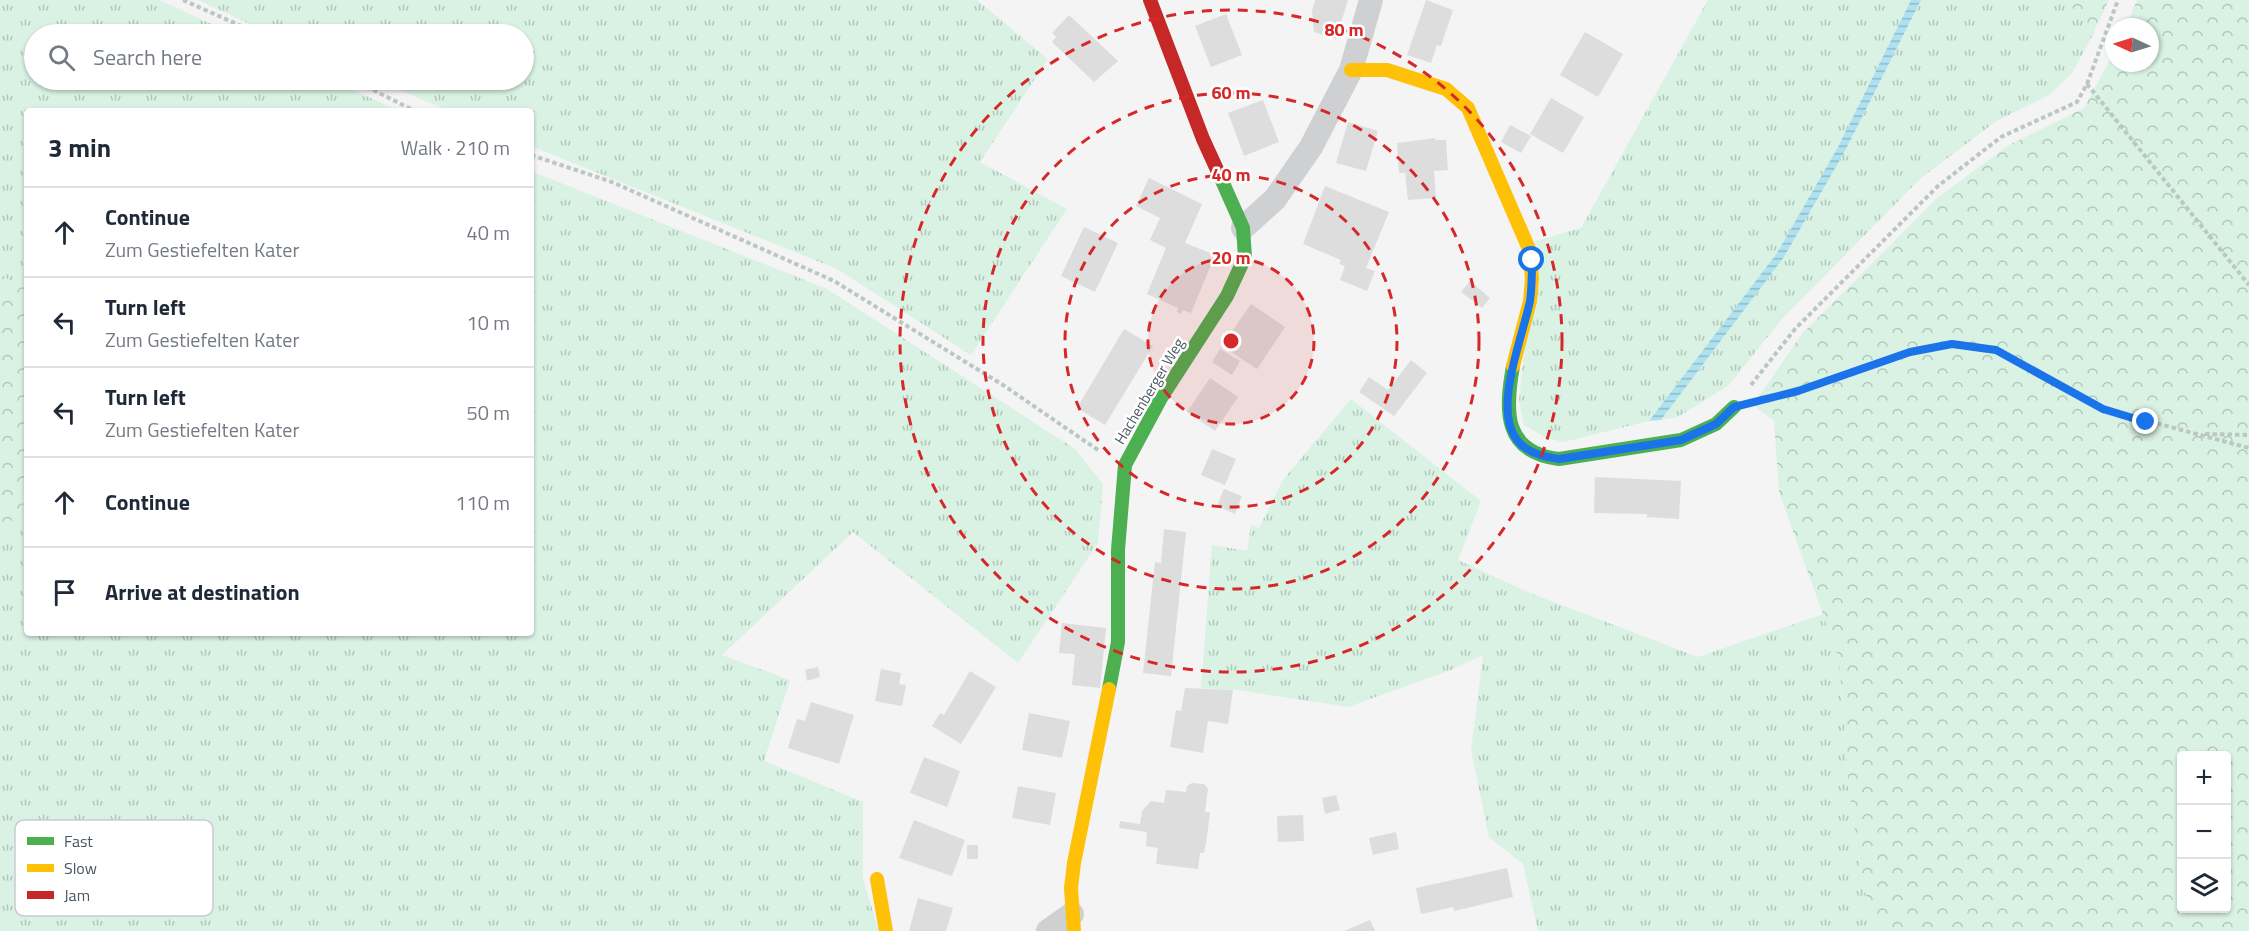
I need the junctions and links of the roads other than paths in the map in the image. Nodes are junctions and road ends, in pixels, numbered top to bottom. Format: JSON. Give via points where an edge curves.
{"nodes":[{"id":1,"x":1150,"y":0,"type":"edge"},
{"id":2,"x":1371,"y":0,"type":"edge"},
{"id":3,"x":1351,"y":70,"type":"junction"},
{"id":4,"x":1243,"y":228,"type":"junction"},
{"id":5,"x":1734,"y":407,"type":"road end"},
{"id":6,"x":877,"y":879,"type":"dead end"},
{"id":7,"x":1073,"y":923,"type":"edge"},
{"id":8,"x":886,"y":931,"type":"edge"},
{"id":9,"x":1048,"y":931,"type":"edge"}],
"edges":[{"from":1,"to":4,"type":"street","name":"Hachenberger Weg","via":[[1203,138]]},
{"from":2,"to":3,"type":"street"},
{"from":3,"to":4,"type":"street","via":[[1311,147],[1275,199]]},
{"from":3,"to":5,"type":"street","via":[[1387,70],[1446,89],[1468,108],[1532,260],[1530,301],[1508,400],[1515,439],[1540,456],[1559,459],[1681,440],[1716,424]]},
{"from":4,"to":7,"type":"street","name":"Hachenberger Weg","via":[[1245,257],[1227,296],[1161,398],[1125,465],[1118,550],[1118,642],[1074,863]]},
{"from":6,"to":8,"type":"street"},
{"from":7,"to":9,"type":"street"}]}
